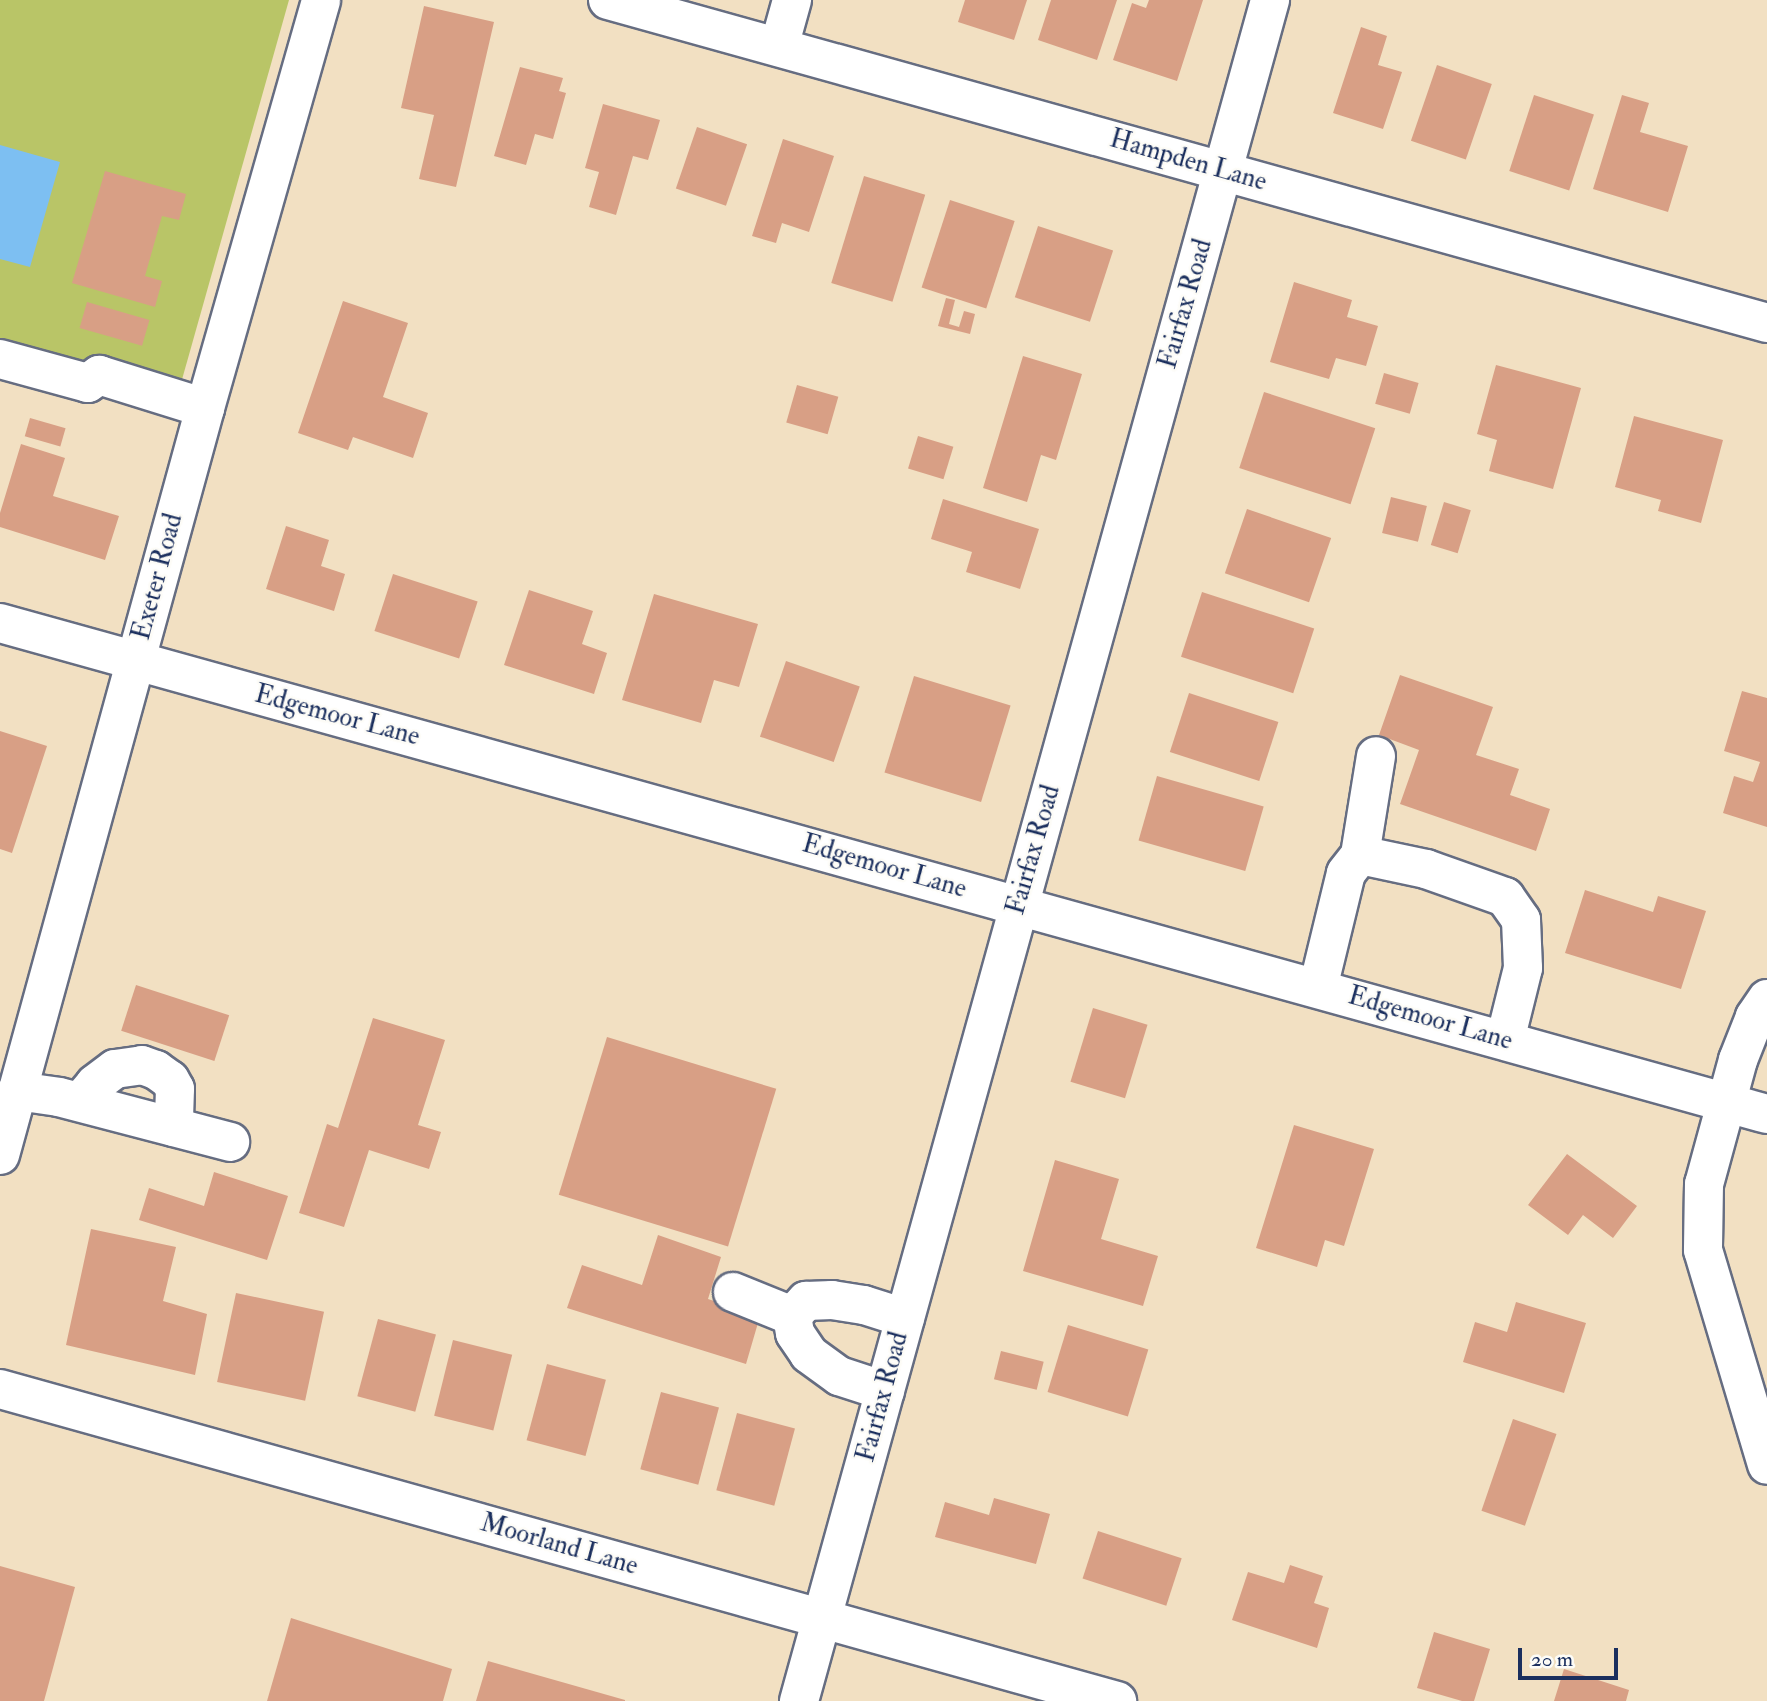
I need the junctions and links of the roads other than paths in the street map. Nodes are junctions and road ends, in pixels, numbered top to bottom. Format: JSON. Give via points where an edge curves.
{"nodes":[{"id":1,"x":321,"y":0,"type":"edge"},
{"id":2,"x":608,"y":0,"type":"edge"},
{"id":3,"x":792,"y":0,"type":"edge"},
{"id":4,"x":1270,"y":0,"type":"edge"},
{"id":5,"x":779,"y":47,"type":"junction"},
{"id":6,"x":1223,"y":171,"type":"junction"},
{"id":7,"x":1767,"y":323,"type":"edge"},
{"id":8,"x":0,"y":359,"type":"edge"},
{"id":9,"x":205,"y":408,"type":"junction"},
{"id":10,"x":0,"y":623,"type":"edge"},
{"id":11,"x":135,"y":660,"type":"junction"},
{"id":12,"x":1376,"y":756,"type":"dead end"},
{"id":13,"x":1360,"y":855,"type":"junction"},
{"id":14,"x":1019,"y":905,"type":"junction"},
{"id":15,"x":1318,"y":988,"type":"junction"},
{"id":16,"x":1767,"y":999,"type":"edge"},
{"id":17,"x":1505,"y":1040,"type":"junction"},
{"id":18,"x":17,"y":1091,"type":"junction"},
{"id":19,"x":80,"y":1102,"type":"junction"},
{"id":20,"x":1725,"y":1102,"type":"junction"},
{"id":21,"x":1767,"y":1114,"type":"edge"},
{"id":22,"x":174,"y":1128,"type":"junction"},
{"id":23,"x":230,"y":1142,"type":"dead end"},
{"id":24,"x":0,"y":1155,"type":"edge"},
{"id":25,"x":733,"y":1292,"type":"dead end"},
{"id":26,"x":792,"y":1316,"type":"junction"},
{"id":27,"x":905,"y":1318,"type":"junction"},
{"id":28,"x":0,"y":1389,"type":"edge"},
{"id":29,"x":885,"y":1391,"type":"junction"},
{"id":30,"x":1767,"y":1465,"type":"edge"},
{"id":31,"x":821,"y":1619,"type":"junction"},
{"id":32,"x":799,"y":1701,"type":"edge"},
{"id":33,"x":1117,"y":1701,"type":"edge"}],
"edges":[{"from":1,"to":9,"type":"street","name":"Exeter Road"},
{"from":2,"to":5,"type":"street","name":"Hampden Lane"},
{"from":3,"to":5,"type":"street"},
{"from":4,"to":6,"type":"street","name":"Fairfax Road"},
{"from":5,"to":6,"type":"street","name":"Hampden Lane"},
{"from":6,"to":7,"type":"street","name":"Hampden Lane"},
{"from":6,"to":14,"type":"street","name":"Fairfax Road"},
{"from":8,"to":9,"type":"street","via":[[88,383],[99,375]]},
{"from":9,"to":11,"type":"street","name":"Exeter Road"},
{"from":10,"to":11,"type":"street","name":"Edgemoor Lane"},
{"from":11,"to":14,"type":"street","name":"Edgemoor Lane"},
{"from":11,"to":18,"type":"street","name":"Exeter Road"},
{"from":12,"to":13,"type":"street"},
{"from":13,"to":15,"type":"street","via":[[1346,873]]},
{"from":13,"to":17,"type":"street","via":[[1426,869],[1505,897],[1521,920],[1523,968]]},
{"from":14,"to":15,"type":"street","name":"Edgemoor Lane"},
{"from":14,"to":27,"type":"street","name":"Fairfax Road"},
{"from":15,"to":17,"type":"street","name":"Edgemoor Lane"},
{"from":16,"to":20,"type":"street","via":[[1755,1017]]},
{"from":17,"to":20,"type":"street","name":"Edgemoor Lane"},
{"from":18,"to":19,"type":"street"},
{"from":18,"to":24,"type":"street","name":"Exeter Road"},
{"from":19,"to":22,"type":"street"},
{"from":19,"to":22,"type":"street","via":[[115,1069],[142,1065],[170,1080],[175,1089]]},
{"from":20,"to":21,"type":"street","name":"Edgemoor Lane"},
{"from":20,"to":30,"type":"street","via":[[1704,1184],[1703,1250]]},
{"from":22,"to":23,"type":"street"},
{"from":25,"to":26,"type":"street"},
{"from":26,"to":27,"type":"street","via":[[806,1301],[832,1300]]},
{"from":26,"to":29,"type":"street","via":[[795,1333],[809,1354],[839,1376]]},
{"from":27,"to":29,"type":"street","name":"Fairfax Road"},
{"from":28,"to":31,"type":"street","name":"Moorland Lane"},
{"from":29,"to":31,"type":"street","name":"Fairfax Road"},
{"from":31,"to":32,"type":"street","name":"Fairfax Road"},
{"from":31,"to":33,"type":"street","name":"Moorland Lane"}]}
